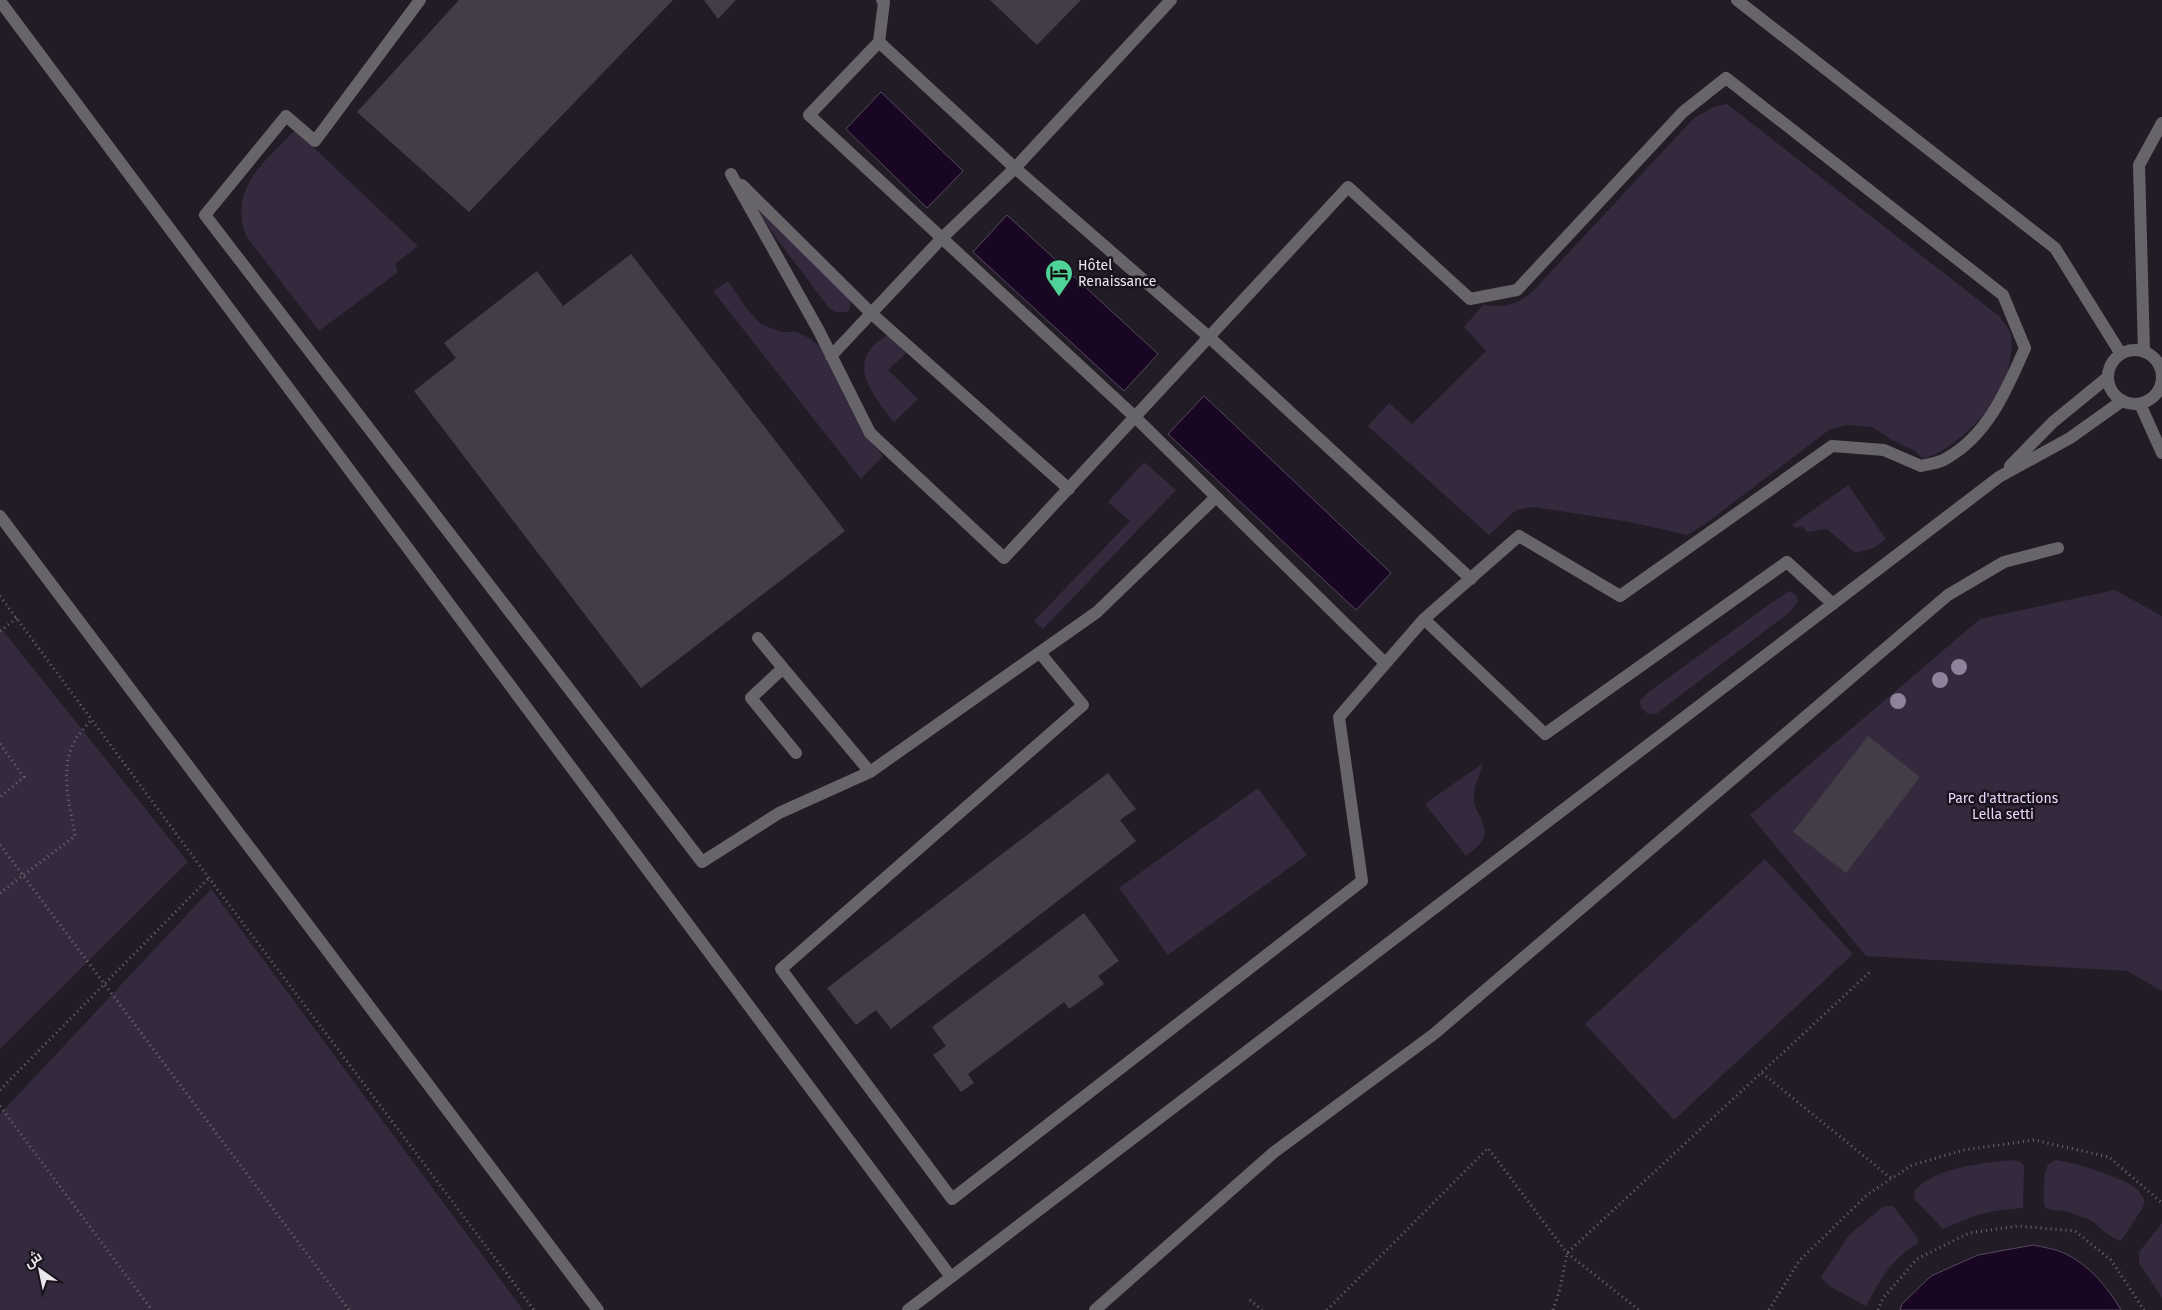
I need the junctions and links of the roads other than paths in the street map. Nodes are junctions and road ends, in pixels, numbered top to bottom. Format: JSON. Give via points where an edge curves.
{"nodes":[{"id":1,"x":420,"y":0,"type":"edge"},
{"id":2,"x":882,"y":0,"type":"edge"},
{"id":3,"x":1172,"y":0,"type":"edge"},
{"id":4,"x":1736,"y":0,"type":"edge"},
{"id":5,"x":0,"y":1,"type":"edge"},
{"id":6,"x":879,"y":42,"type":"junction"},
{"id":7,"x":2161,"y":128,"type":"edge"},
{"id":8,"x":1015,"y":168,"type":"junction"},
{"id":9,"x":942,"y":238,"type":"junction"},
{"id":10,"x":872,"y":314,"type":"junction"},
{"id":11,"x":1209,"y":337,"type":"junction"},
{"id":12,"x":2144,"y":352,"type":"junction"},
{"id":13,"x":2121,"y":354,"type":"junction"},
{"id":14,"x":832,"y":356,"type":"junction"},
{"id":15,"x":2108,"y":377,"type":"junction"},
{"id":16,"x":2161,"y":385,"type":"edge"},
{"id":17,"x":2122,"y":401,"type":"junction"},
{"id":18,"x":2140,"y":404,"type":"junction"},
{"id":19,"x":1136,"y":417,"type":"junction"},
{"id":20,"x":2162,"y":453,"type":"edge"},
{"id":21,"x":1999,"y":477,"type":"junction"},
{"id":22,"x":1069,"y":489,"type":"junction"},
{"id":23,"x":1216,"y":497,"type":"junction"},
{"id":24,"x":0,"y":516,"type":"edge"},
{"id":25,"x":2058,"y":548,"type":"dead end"},
{"id":26,"x":1471,"y":579,"type":"junction"},
{"id":27,"x":1833,"y":604,"type":"junction"},
{"id":28,"x":1424,"y":619,"type":"junction"},
{"id":29,"x":758,"y":638,"type":"dead end"},
{"id":30,"x":1040,"y":653,"type":"junction"},
{"id":31,"x":1384,"y":663,"type":"junction"},
{"id":32,"x":783,"y":668,"type":"junction"},
{"id":33,"x":796,"y":752,"type":"dead end"},
{"id":34,"x":870,"y":772,"type":"junction"},
{"id":35,"x":951,"y":1277,"type":"junction"},
{"id":36,"x":598,"y":1310,"type":"edge"},
{"id":37,"x":908,"y":1310,"type":"edge"},
{"id":38,"x":1095,"y":1310,"type":"edge"}],
"edges":[{"from":1,"to":34,"type":"street","via":[[315,141],[286,116],[205,215],[702,862],[779,813]]},
{"from":2,"to":6,"type":"street"},
{"from":3,"to":8,"type":"street"},
{"from":4,"to":13,"type":"street","via":[[2055,248]]},
{"from":5,"to":35,"type":"street"},
{"from":6,"to":8,"type":"street"},
{"from":6,"to":9,"type":"street","via":[[809,115]]},
{"from":7,"to":12,"type":"street","via":[[2139,166]]},
{"from":8,"to":9,"type":"street"},
{"from":8,"to":11,"type":"street"},
{"from":9,"to":10,"type":"street"},
{"from":9,"to":19,"type":"street"},
{"from":10,"to":14,"type":"street"},
{"from":10,"to":14,"type":"street","via":[[731,174]]},
{"from":10,"to":22,"type":"street"},
{"from":11,"to":19,"type":"street"},
{"from":11,"to":26,"type":"street"},
{"from":11,"to":26,"type":"street","via":[[1348,187],[1470,299],[1517,290],[1683,112],[1726,78],[2003,295],[2025,348],[1999,405],[1976,435],[1947,459],[1921,466],[1884,450],[1832,446],[1620,596],[1519,536]]},
{"from":12,"to":13,"type":"street"},
{"from":12,"to":16,"type":"street","via":[[2156,361],[2162,376]]},
{"from":13,"to":15,"type":"street","via":[[2114,360]]},
{"from":14,"to":22,"type":"street","via":[[870,433],[1004,558]]},
{"from":15,"to":17,"type":"street","via":[[2112,391]]},
{"from":15,"to":21,"type":"street","via":[[2053,422]]},
{"from":16,"to":18,"type":"street","via":[[2153,397]]},
{"from":17,"to":18,"type":"street"},
{"from":17,"to":21,"type":"street","via":[[2070,438]]},
{"from":18,"to":20,"type":"street"},
{"from":19,"to":22,"type":"street"},
{"from":19,"to":23,"type":"street"},
{"from":21,"to":27,"type":"street"},
{"from":23,"to":30,"type":"street","via":[[1098,612]]},
{"from":23,"to":31,"type":"street"},
{"from":24,"to":36,"type":"street"},
{"from":25,"to":38,"type":"street","via":[[2004,562],[1948,595],[1434,1034],[1273,1153]]},
{"from":26,"to":28,"type":"street"},
{"from":27,"to":28,"type":"street","via":[[1787,562],[1545,734]]},
{"from":27,"to":35,"type":"street"},
{"from":28,"to":31,"type":"street"},
{"from":29,"to":32,"type":"street"},
{"from":30,"to":31,"type":"street","via":[[1083,704],[781,969],[952,1199],[1362,881],[1339,717]]},
{"from":30,"to":34,"type":"street"},
{"from":32,"to":33,"type":"street","via":[[751,698]]},
{"from":32,"to":34,"type":"street"},
{"from":35,"to":37,"type":"street"}]}
